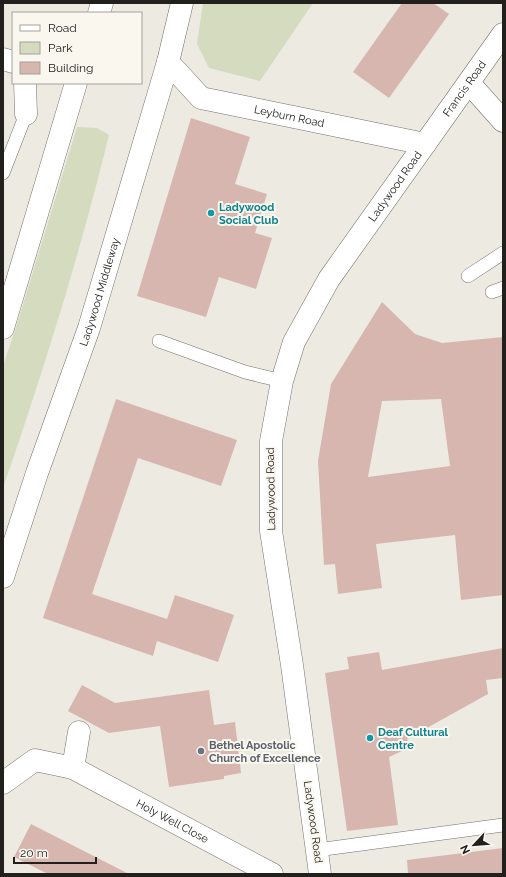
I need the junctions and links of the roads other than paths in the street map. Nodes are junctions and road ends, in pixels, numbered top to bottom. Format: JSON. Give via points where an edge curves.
{"nodes":[{"id":1,"x":182,"y":3,"type":"edge"},
{"id":2,"x":503,"y":34,"type":"edge"},
{"id":3,"x":168,"y":62,"type":"junction"},
{"id":4,"x":469,"y":83,"type":"junction"},
{"id":5,"x":26,"y":84,"type":"edge"},
{"id":6,"x":76,"y":84,"type":"edge"},
{"id":7,"x":26,"y":114,"type":"joint"},
{"id":8,"x":503,"y":121,"type":"edge"},
{"id":9,"x":425,"y":144,"type":"junction"},
{"id":10,"x":3,"y":173,"type":"edge"},
{"id":11,"x":503,"y":253,"type":"edge"},
{"id":12,"x":468,"y":276,"type":"dead end"},
{"id":13,"x":3,"y":328,"type":"edge"},
{"id":14,"x":159,"y":341,"type":"dead end"},
{"id":15,"x":282,"y":382,"type":"junction"},
{"id":16,"x":3,"y":578,"type":"edge"},
{"id":17,"x":79,"y":732,"type":"dead end"},
{"id":18,"x":73,"y":768,"type":"junction"},
{"id":19,"x":3,"y":783,"type":"edge"},
{"id":20,"x":503,"y":825,"type":"edge"},
{"id":21,"x":317,"y":850,"type":"junction"},
{"id":22,"x":272,"y":874,"type":"edge"},
{"id":23,"x":320,"y":874,"type":"edge"}],
"edges":[{"from":1,"to":3,"type":"main road","name":"Ladywood Middleway"},
{"from":2,"to":4,"type":"main road","name":"Francis Road"},
{"from":3,"to":9,"type":"main road","name":"Leyburn Road","via":[[201,98]]},
{"from":3,"to":16,"type":"main road","name":"Ladywood Middleway","via":[[89,328],[37,473]]},
{"from":4,"to":8,"type":"main road"},
{"from":4,"to":9,"type":"main road","name":"Francis Road"},
{"from":5,"to":7,"type":"main road"},
{"from":6,"to":13,"type":"main road"},
{"from":7,"to":10,"type":"lane"},
{"from":9,"to":15,"type":"main road","name":"Ladywood Road","via":[[329,279],[294,342]]},
{"from":11,"to":12,"type":"lane"},
{"from":14,"to":15,"type":"lane"},
{"from":15,"to":21,"type":"main road","name":"Ladywood Road","via":[[271,441],[271,531]]},
{"from":17,"to":18,"type":"main road"},
{"from":18,"to":19,"type":"main road","name":"Holy Well Close","via":[[35,760]]},
{"from":18,"to":22,"type":"main road","name":"Holy Well Close"},
{"from":20,"to":21,"type":"lane"},
{"from":21,"to":23,"type":"main road","name":"Ladywood Road"}]}
